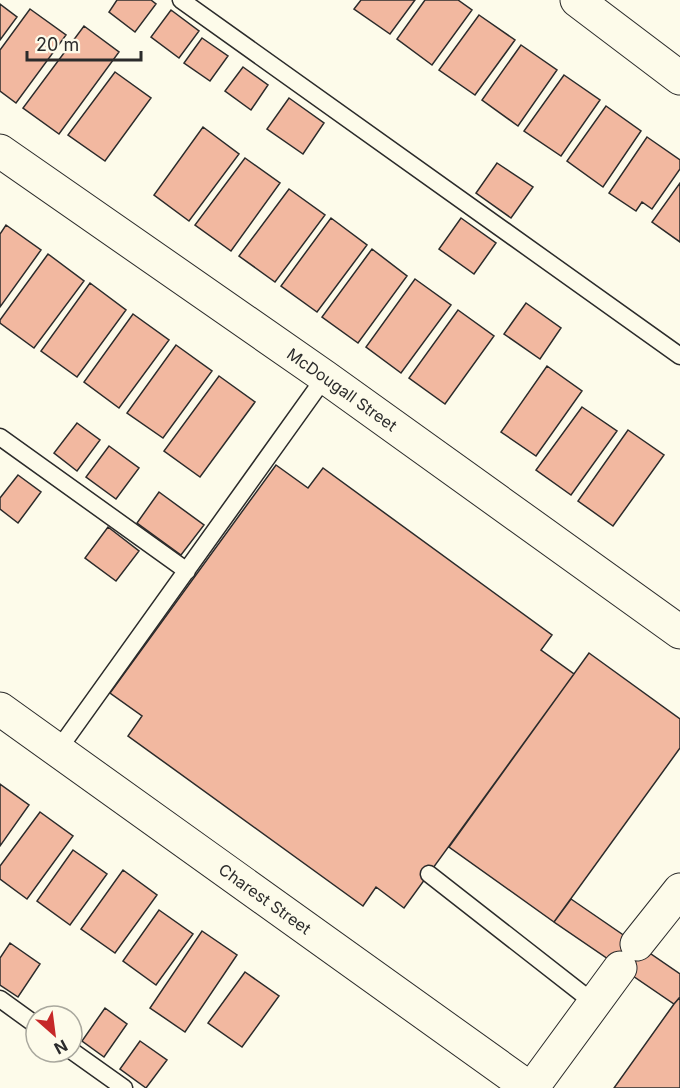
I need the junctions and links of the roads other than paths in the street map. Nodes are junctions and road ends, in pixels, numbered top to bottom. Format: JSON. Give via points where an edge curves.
{"nodes":[{"id":1,"x":181,"y":0,"type":"edge"},
{"id":2,"x":577,"y":0,"type":"edge"},
{"id":3,"x":680,"y":78,"type":"edge"},
{"id":4,"x":0,"y":151,"type":"edge"},
{"id":5,"x":680,"y":356,"type":"edge"},
{"id":6,"x":325,"y":378,"type":"junction"},
{"id":7,"x":0,"y":437,"type":"edge"},
{"id":8,"x":187,"y":571,"type":"junction"},
{"id":9,"x":680,"y":632,"type":"edge"},
{"id":10,"x":0,"y":709,"type":"edge"},
{"id":11,"x":58,"y":750,"type":"junction"},
{"id":12,"x":429,"y":874,"type":"dead end"},
{"id":13,"x":680,"y":890,"type":"edge"},
{"id":14,"x":0,"y":999,"type":"edge"},
{"id":15,"x":594,"y":1003,"type":"junction"},
{"id":16,"x":24,"y":1016,"type":"edge"},
{"id":17,"x":84,"y":1060,"type":"edge"},
{"id":18,"x":124,"y":1088,"type":"edge"},
{"id":19,"x":531,"y":1088,"type":"edge"}],
"edges":[{"from":1,"to":5,"type":"lane"},
{"from":2,"to":3,"type":"street"},
{"from":4,"to":6,"type":"street","name":"McDougall Street"},
{"from":6,"to":8,"type":"lane"},
{"from":6,"to":9,"type":"street","name":"McDougall Street"},
{"from":7,"to":8,"type":"lane"},
{"from":8,"to":11,"type":"lane"},
{"from":10,"to":11,"type":"street","name":"Charest Street"},
{"from":11,"to":19,"type":"street","name":"Charest Street"},
{"from":12,"to":15,"type":"lane"},
{"from":13,"to":15,"type":"street"},
{"from":14,"to":16,"type":"lane"},
{"from":15,"to":19,"type":"street"},
{"from":17,"to":18,"type":"lane"}]}
